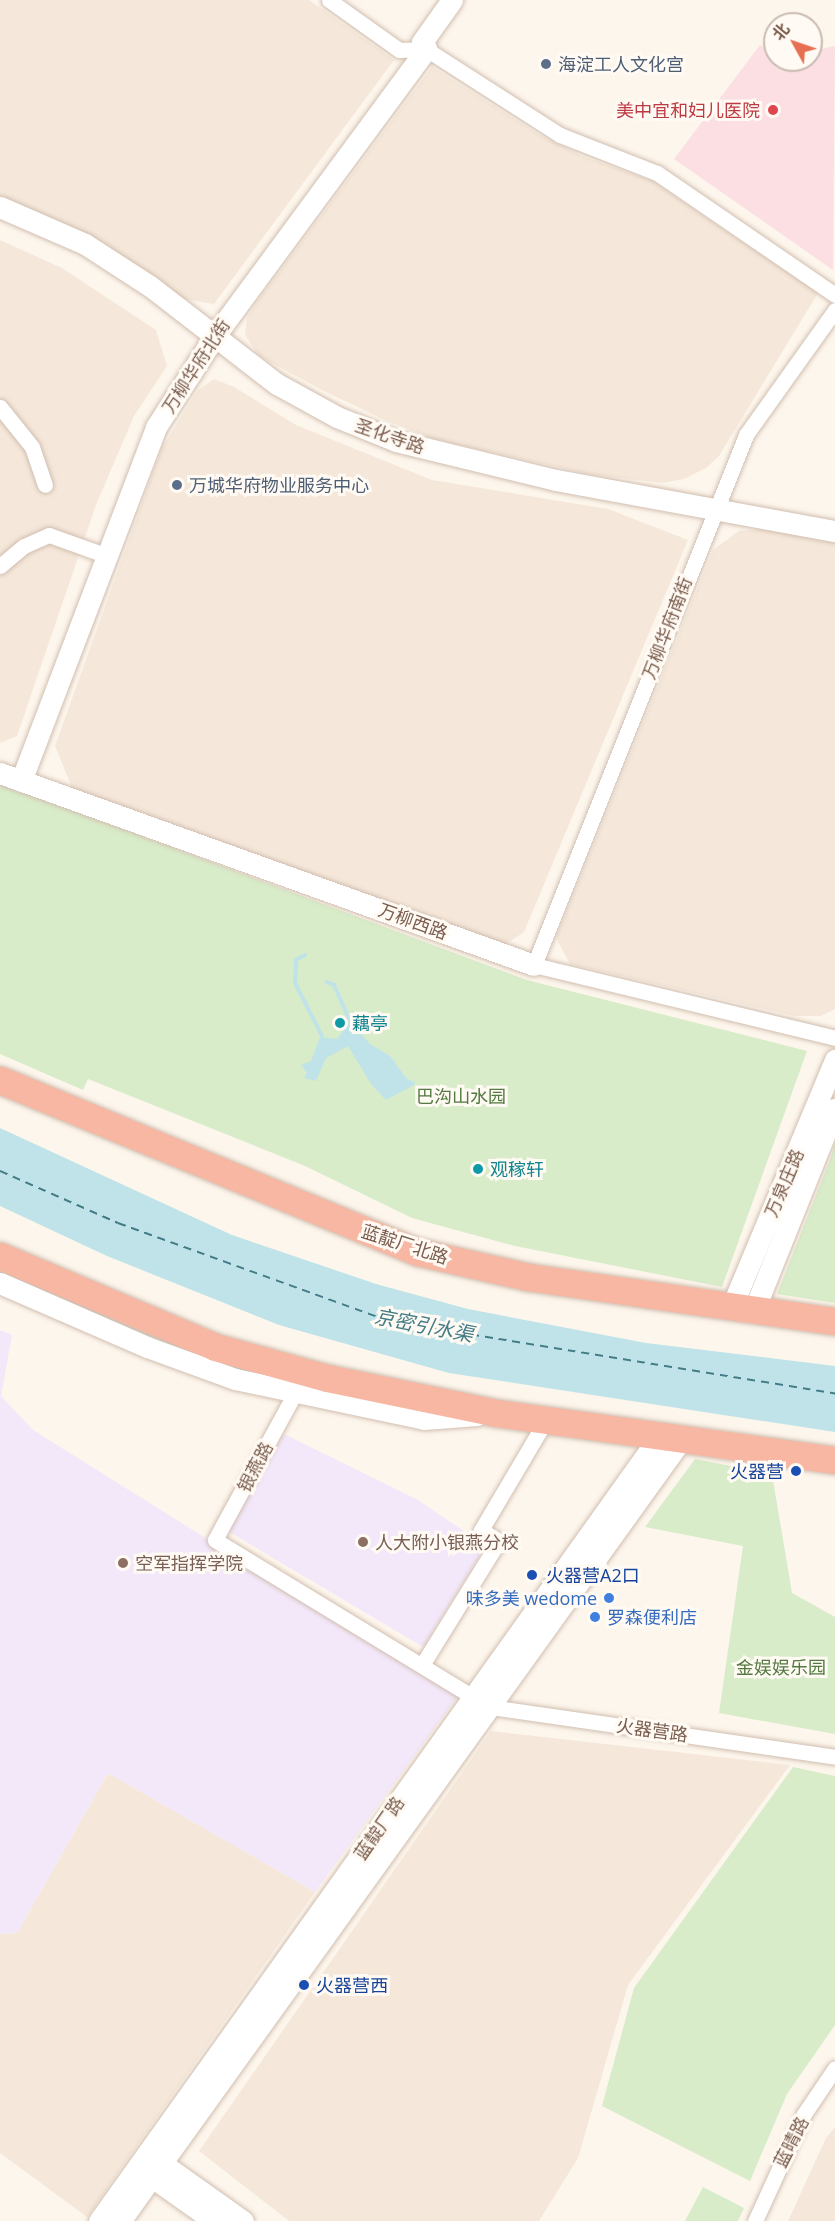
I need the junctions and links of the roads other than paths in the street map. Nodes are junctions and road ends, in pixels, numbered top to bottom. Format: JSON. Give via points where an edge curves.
{"nodes":[{"id":1,"x":328,"y":0,"type":"edge"},
{"id":2,"x":452,"y":0,"type":"edge"},
{"id":3,"x":426,"y":49,"type":"junction"},
{"id":4,"x":0,"y":207,"type":"edge"},
{"id":5,"x":835,"y":295,"type":"edge"},
{"id":6,"x":835,"y":310,"type":"edge"},
{"id":7,"x":214,"y":337,"type":"junction"},
{"id":8,"x":0,"y":407,"type":"edge"},
{"id":9,"x":45,"y":485,"type":"dead end"},
{"id":10,"x":714,"y":508,"type":"junction"},
{"id":11,"x":835,"y":531,"type":"edge"},
{"id":12,"x":105,"y":555,"type":"junction"},
{"id":13,"x":0,"y":566,"type":"edge"},
{"id":14,"x":0,"y":773,"type":"edge"},
{"id":15,"x":21,"y":781,"type":"junction"},
{"id":16,"x":534,"y":965,"type":"junction"},
{"id":17,"x":835,"y":1038,"type":"edge"},
{"id":18,"x":835,"y":1060,"type":"edge"},
{"id":19,"x":0,"y":1080,"type":"edge"},
{"id":20,"x":835,"y":1109,"type":"edge"},
{"id":21,"x":0,"y":1256,"type":"edge"},
{"id":22,"x":0,"y":1283,"type":"edge"},
{"id":23,"x":743,"y":1308,"type":"junction"},
{"id":24,"x":835,"y":1321,"type":"edge"},
{"id":25,"x":295,"y":1393,"type":"junction"},
{"id":26,"x":496,"y":1413,"type":"junction"},
{"id":27,"x":546,"y":1420,"type":"junction"},
{"id":28,"x":670,"y":1438,"type":"junction"},
{"id":29,"x":835,"y":1460,"type":"edge"},
{"id":30,"x":422,"y":1665,"type":"junction"},
{"id":31,"x":481,"y":1701,"type":"junction"},
{"id":32,"x":835,"y":1757,"type":"edge"},
{"id":33,"x":835,"y":2068,"type":"edge"},
{"id":34,"x":150,"y":2165,"type":"junction"},
{"id":35,"x":99,"y":2221,"type":"edge"},
{"id":36,"x":120,"y":2221,"type":"edge"},
{"id":37,"x":214,"y":2221,"type":"edge"},
{"id":38,"x":243,"y":2221,"type":"edge"},
{"id":39,"x":755,"y":2221,"type":"edge"}],
"edges":[{"from":1,"to":3,"type":"street","via":[[399,50]]},
{"from":2,"to":3,"type":"street","name":"万柳华府北街","via":[[422,42]]},
{"from":3,"to":5,"type":"street","via":[[560,135],[657,173]]},
{"from":3,"to":7,"type":"street","name":"万柳华府北街"},
{"from":4,"to":7,"type":"street","name":"圣化寺路","via":[[85,244],[150,286]]},
{"from":6,"to":10,"type":"street","name":"万柳华府南街","via":[[746,435]]},
{"from":7,"to":10,"type":"street","name":"圣化寺路","via":[[277,384],[337,417],[396,441],[556,480]]},
{"from":7,"to":12,"type":"street","name":"万柳华府北街","via":[[156,427]]},
{"from":8,"to":9,"type":"street","via":[[32,447]]},
{"from":10,"to":11,"type":"street","name":"圣化寺路"},
{"from":10,"to":16,"type":"street","name":"万柳华府南街"},
{"from":12,"to":13,"type":"street","via":[[49,535],[24,546]]},
{"from":12,"to":15,"type":"street","name":"万柳华府北街"},
{"from":14,"to":15,"type":"street","name":"万柳西路"},
{"from":15,"to":16,"type":"street","name":"万柳西路"},
{"from":16,"to":17,"type":"street","name":"万柳西路"},
{"from":18,"to":23,"type":"street","name":"万泉庄路"},
{"from":19,"to":23,"type":"highway","name":"蓝靛厂北路","via":[[418,1252],[528,1277]]},
{"from":20,"to":23,"type":"street","name":"万泉庄路"},
{"from":21,"to":26,"type":"highway","via":[[215,1347],[327,1377]]},
{"from":22,"to":25,"type":"street","via":[[147,1347],[235,1379]]},
{"from":23,"to":24,"type":"highway","name":"蓝靛厂北路"},
{"from":25,"to":26,"type":"street","via":[[424,1419]]},
{"from":25,"to":30,"type":"street","name":"银燕路","via":[[215,1540]]},
{"from":26,"to":27,"type":"highway"},
{"from":27,"to":28,"type":"highway"},
{"from":27,"to":30,"type":"street","via":[[481,1530],[499,1541]]},
{"from":28,"to":29,"type":"highway"},
{"from":28,"to":31,"type":"street","name":"蓝靛厂路"},
{"from":30,"to":31,"type":"street"},
{"from":31,"to":32,"type":"street","name":"火器营路"},
{"from":31,"to":34,"type":"street","name":"蓝靛厂路"},
{"from":33,"to":39,"type":"street","name":"蓝晴路","via":[[804,2114]]},
{"from":34,"to":35,"type":"street","name":"蓝靛厂路"},
{"from":34,"to":36,"type":"street","name":"蓝靛厂路"},
{"from":34,"to":37,"type":"street"},
{"from":34,"to":38,"type":"street"}]}
